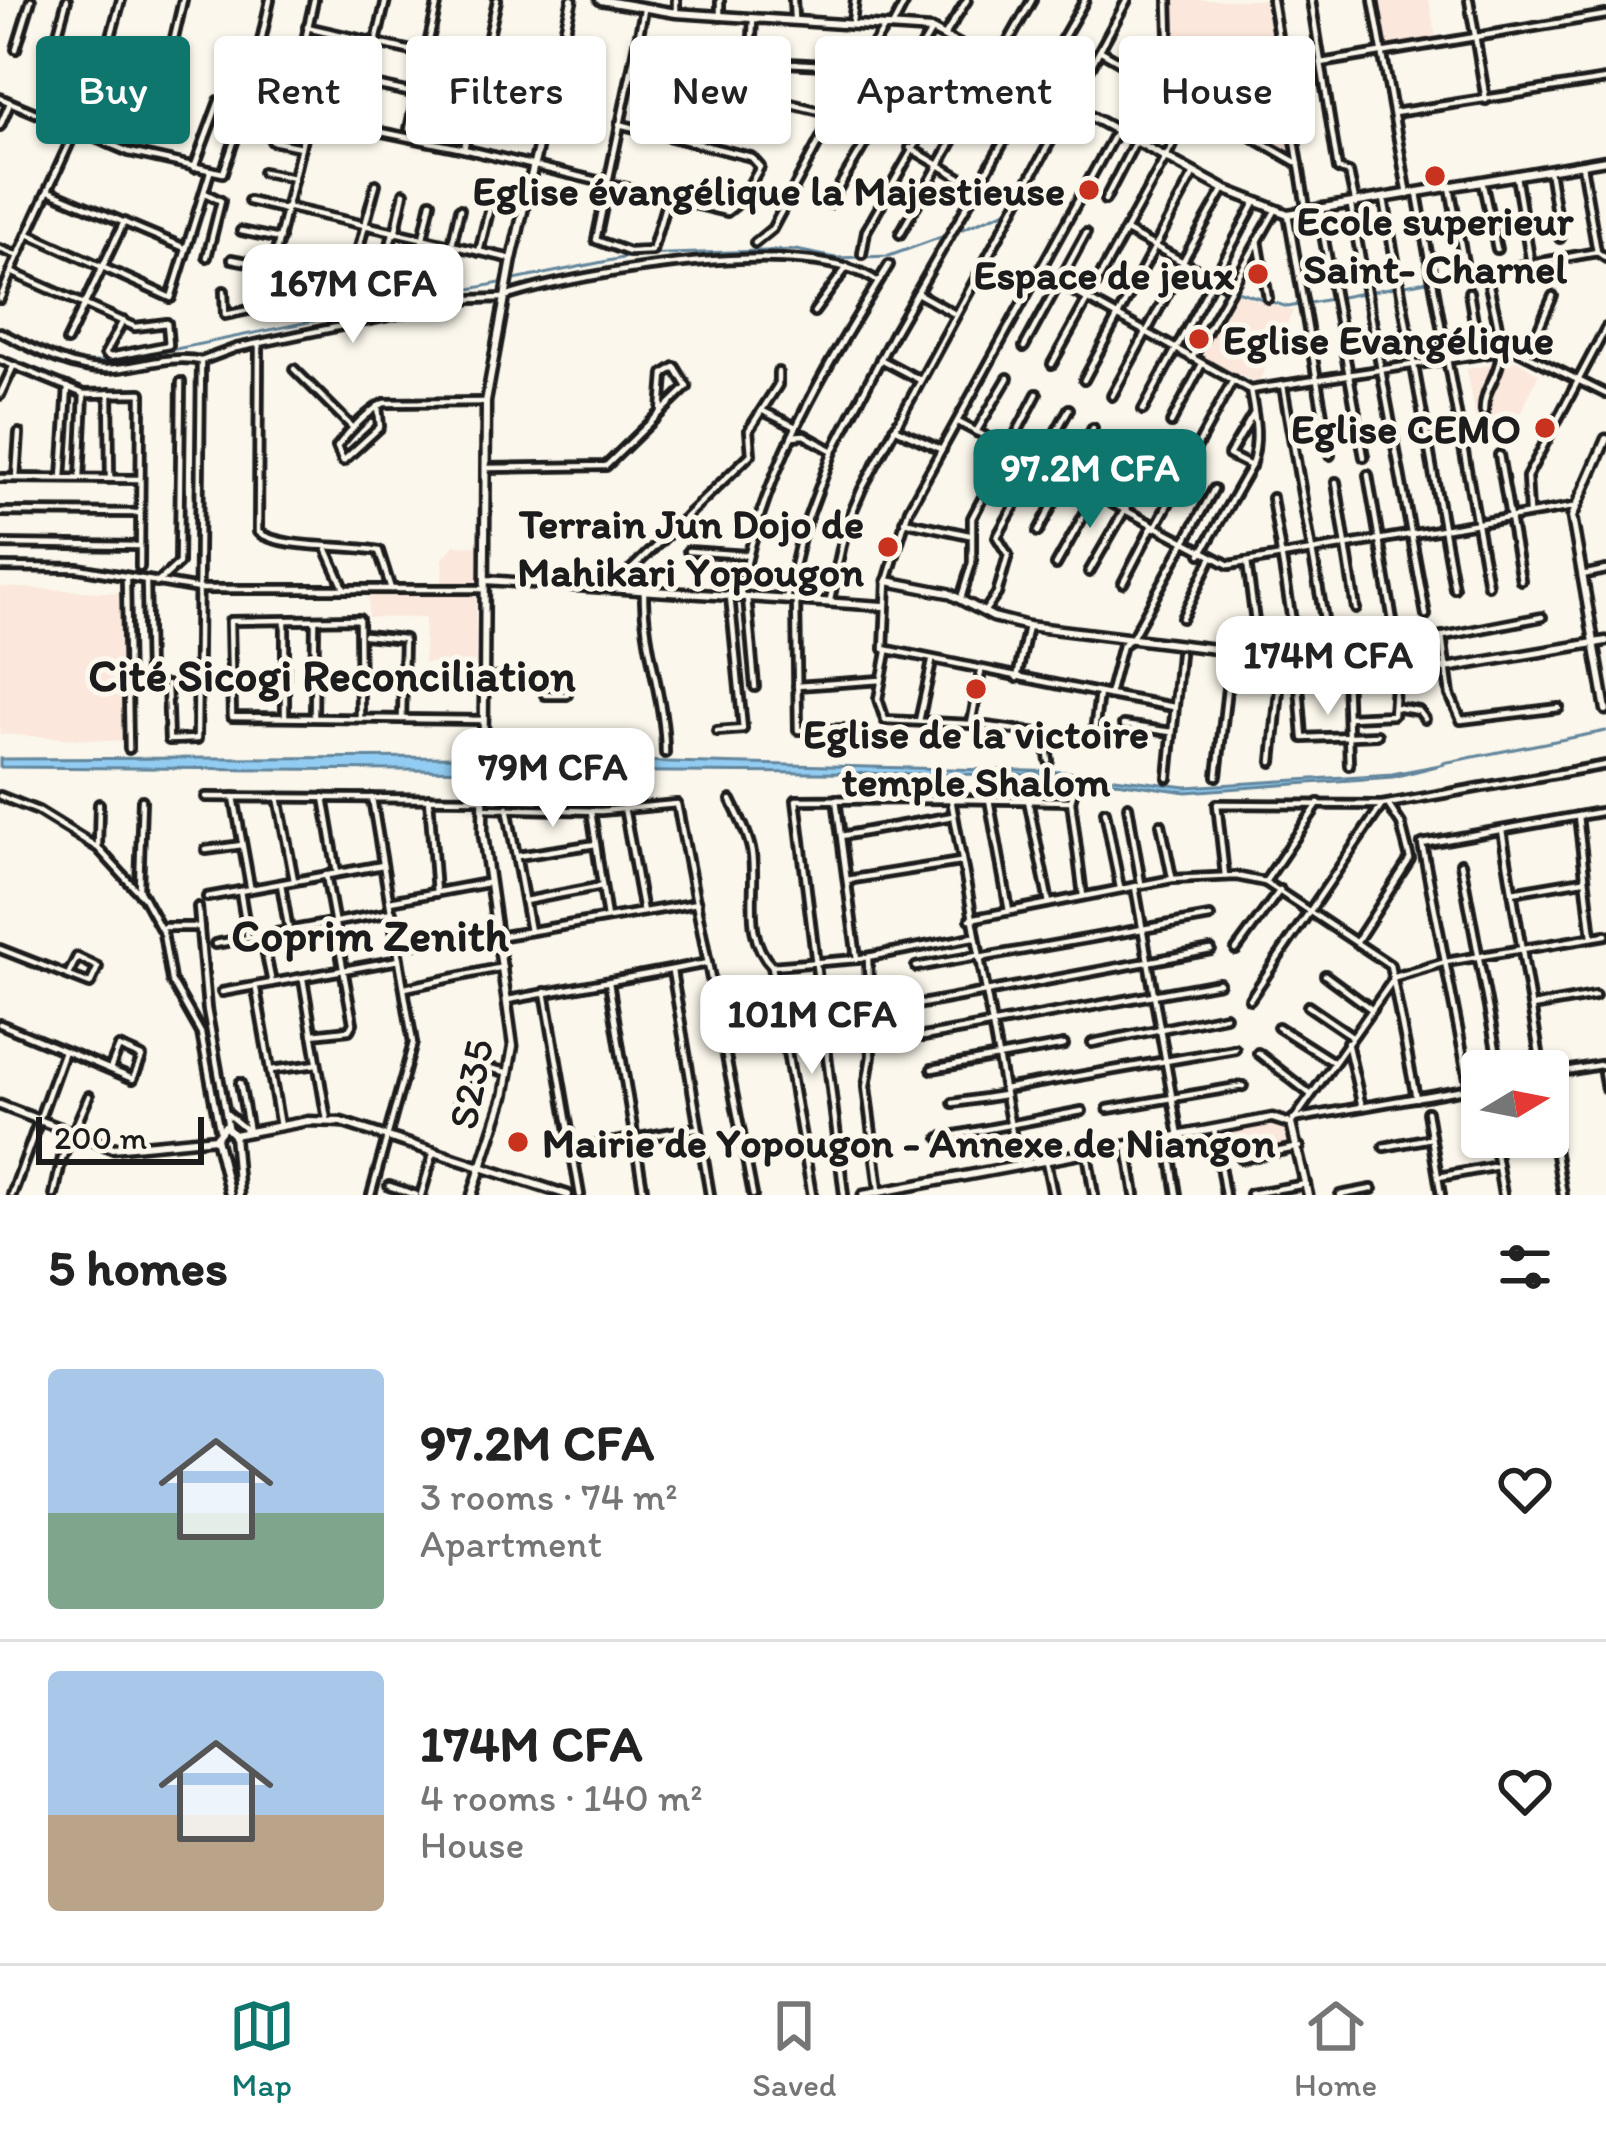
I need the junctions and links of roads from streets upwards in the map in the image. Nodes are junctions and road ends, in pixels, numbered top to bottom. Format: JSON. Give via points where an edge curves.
{"nodes":[{"id":1,"x":31,"y":0,"type":"edge"},
{"id":2,"x":67,"y":0,"type":"edge"},
{"id":3,"x":121,"y":0,"type":"edge"},
{"id":4,"x":183,"y":0,"type":"edge"},
{"id":5,"x":270,"y":0,"type":"edge"},
{"id":6,"x":314,"y":0,"type":"edge"},
{"id":7,"x":384,"y":0,"type":"edge"},
{"id":8,"x":438,"y":0,"type":"edge"},
{"id":9,"x":497,"y":0,"type":"edge"},
{"id":10,"x":572,"y":0,"type":"edge"},
{"id":11,"x":600,"y":0,"type":"edge"},
{"id":12,"x":676,"y":0,"type":"edge"},
{"id":13,"x":720,"y":0,"type":"edge"},
{"id":14,"x":794,"y":0,"type":"edge"},
{"id":15,"x":855,"y":0,"type":"edge"},
{"id":16,"x":906,"y":0,"type":"edge"},
{"id":17,"x":967,"y":0,"type":"edge"},
{"id":18,"x":1032,"y":0,"type":"edge"},
{"id":19,"x":1085,"y":0,"type":"edge"},
{"id":20,"x":1126,"y":0,"type":"edge"},
{"id":21,"x":1168,"y":0,"type":"edge"},
{"id":22,"x":1272,"y":0,"type":"edge"},
{"id":23,"x":1311,"y":0,"type":"edge"},
{"id":24,"x":1372,"y":0,"type":"edge"},
{"id":25,"x":1469,"y":0,"type":"edge"},
{"id":26,"x":644,"y":10,"type":"junction"},
{"id":27,"x":676,"y":14,"type":"junction"},
{"id":28,"x":1606,"y":15,"type":"edge"},
{"id":29,"x":720,"y":17,"type":"junction"},
{"id":30,"x":753,"y":19,"type":"junction"},
{"id":31,"x":794,"y":19,"type":"junction"},
{"id":32,"x":852,"y":22,"type":"junction"},
{"id":33,"x":890,"y":26,"type":"junction"},
{"id":34,"x":308,"y":27,"type":"junction"},
{"id":35,"x":932,"y":30,"type":"junction"},
{"id":36,"x":945,"y":35,"type":"joint"},
{"id":37,"x":57,"y":36,"type":"edge"},
{"id":38,"x":111,"y":36,"type":"edge"},
{"id":39,"x":175,"y":36,"type":"edge"},
{"id":40,"x":262,"y":36,"type":"edge"},
{"id":41,"x":306,"y":36,"type":"edge"},
{"id":42,"x":349,"y":36,"type":"edge"},
{"id":43,"x":377,"y":36,"type":"edge"},
{"id":44,"x":430,"y":36,"type":"edge"},
{"id":45,"x":639,"y":36,"type":"edge"},
{"id":46,"x":752,"y":36,"type":"edge"},
{"id":47,"x":883,"y":36,"type":"edge"},
{"id":48,"x":1012,"y":36,"type":"edge"},
{"id":49,"x":1066,"y":36,"type":"edge"},
{"id":50,"x":1168,"y":36,"type":"edge"},
{"id":51,"x":1475,"y":36,"type":"junction"},
{"id":52,"x":16,"y":49,"type":"dead end"},
{"id":53,"x":1381,"y":50,"type":"junction"},
{"id":54,"x":1101,"y":51,"type":"junction"},
{"id":55,"x":1095,"y":62,"type":"edge"},
{"id":56,"x":1119,"y":62,"type":"edge"},
{"id":57,"x":1321,"y":63,"type":"junction"},
{"id":58,"x":630,"y":78,"type":"edge"},
{"id":59,"x":1606,"y":80,"type":"edge"},
{"id":60,"x":0,"y":98,"type":"edge"},
{"id":61,"x":1486,"y":100,"type":"junction"},
{"id":62,"x":10,"y":103,"type":"junction"},
{"id":63,"x":214,"y":110,"type":"edge"},
{"id":64,"x":36,"y":113,"type":"edge"},
{"id":65,"x":1394,"y":113,"type":"junction"},
{"id":66,"x":1095,"y":118,"type":"edge"},
{"id":67,"x":619,"y":124,"type":"junction"},
{"id":68,"x":0,"y":126,"type":"edge"},
{"id":69,"x":1119,"y":126,"type":"edge"},
{"id":70,"x":1117,"y":130,"type":"junction"},
{"id":71,"x":382,"y":132,"type":"edge"},
{"id":72,"x":69,"y":144,"type":"edge"},
{"id":73,"x":110,"y":144,"type":"edge"},
{"id":74,"x":234,"y":144,"type":"edge"},
{"id":75,"x":286,"y":144,"type":"edge"},
{"id":76,"x":302,"y":144,"type":"edge"},
{"id":77,"x":816,"y":144,"type":"edge"},
{"id":78,"x":912,"y":144,"type":"edge"},
{"id":79,"x":951,"y":144,"type":"edge"},
{"id":80,"x":1003,"y":144,"type":"edge"},
{"id":81,"x":1048,"y":144,"type":"edge"},
{"id":82,"x":1134,"y":144,"type":"edge"},
{"id":83,"x":1144,"y":144,"type":"edge"},
{"id":84,"x":1173,"y":144,"type":"edge"},
{"id":85,"x":1263,"y":144,"type":"edge"},
{"id":86,"x":301,"y":147,"type":"junction"},
{"id":87,"x":464,"y":148,"type":"junction"},
{"id":88,"x":910,"y":148,"type":"junction"},
{"id":89,"x":1166,"y":155,"type":"junction"},
{"id":90,"x":1606,"y":160,"type":"edge"},
{"id":91,"x":1299,"y":164,"type":"junction"},
{"id":92,"x":535,"y":165,"type":"junction"},
{"id":93,"x":1582,"y":165,"type":"junction"},
{"id":94,"x":939,"y":166,"type":"junction"},
{"id":95,"x":194,"y":168,"type":"junction"},
{"id":96,"x":1549,"y":170,"type":"junction"},
{"id":97,"x":210,"y":172,"type":"junction"},
{"id":98,"x":263,"y":172,"type":"dead end"},
{"id":99,"x":1195,"y":172,"type":"junction"},
{"id":100,"x":1516,"y":176,"type":"junction"},
{"id":101,"x":294,"y":178,"type":"junction"},
{"id":102,"x":1482,"y":181,"type":"junction"},
{"id":103,"x":376,"y":184,"type":"dead end"},
{"id":104,"x":607,"y":184,"type":"junction"},
{"id":105,"x":976,"y":187,"type":"junction"},
{"id":106,"x":1450,"y":187,"type":"junction"},
{"id":107,"x":1224,"y":189,"type":"junction"},
{"id":108,"x":49,"y":191,"type":"junction"},
{"id":109,"x":205,"y":193,"type":"junction"},
{"id":110,"x":404,"y":194,"type":"dead end"},
{"id":111,"x":1413,"y":194,"type":"junction"},
{"id":112,"x":667,"y":198,"type":"junction"},
{"id":113,"x":1384,"y":199,"type":"junction"},
{"id":114,"x":1106,"y":200,"type":"dead end"},
{"id":115,"x":249,"y":201,"type":"dead end"},
{"id":116,"x":431,"y":202,"type":"dead end"},
{"id":117,"x":1255,"y":203,"type":"junction"},
{"id":118,"x":829,"y":204,"type":"dead end"},
{"id":119,"x":1353,"y":205,"type":"junction"},
{"id":120,"x":286,"y":208,"type":"junction"},
{"id":121,"x":460,"y":209,"type":"dead end"},
{"id":122,"x":489,"y":211,"type":"dead end"},
{"id":123,"x":1275,"y":211,"type":"junction"},
{"id":124,"x":1319,"y":212,"type":"junction"},
{"id":125,"x":1288,"y":214,"type":"junction"},
{"id":126,"x":1307,"y":214,"type":"junction"},
{"id":127,"x":124,"y":222,"type":"junction"},
{"id":128,"x":364,"y":226,"type":"junction"},
{"id":129,"x":241,"y":231,"type":"dead end"},
{"id":130,"x":1126,"y":231,"type":"junction"},
{"id":131,"x":28,"y":233,"type":"junction"},
{"id":132,"x":1086,"y":233,"type":"dead end"},
{"id":133,"x":394,"y":234,"type":"junction"},
{"id":134,"x":900,"y":234,"type":"dead end"},
{"id":135,"x":1560,"y":238,"type":"dead end"},
{"id":136,"x":280,"y":239,"type":"junction"},
{"id":137,"x":423,"y":240,"type":"junction"},
{"id":138,"x":1258,"y":240,"type":"junction"},
{"id":139,"x":754,"y":243,"type":"dead end"},
{"id":140,"x":1153,"y":245,"type":"junction"},
{"id":141,"x":452,"y":246,"type":"junction"},
{"id":142,"x":185,"y":248,"type":"junction"},
{"id":143,"x":0,"y":249,"type":"edge"},
{"id":144,"x":1497,"y":249,"type":"dead end"},
{"id":145,"x":479,"y":252,"type":"junction"},
{"id":146,"x":1597,"y":252,"type":"junction"},
{"id":147,"x":862,"y":254,"type":"dead end"},
{"id":148,"x":18,"y":256,"type":"junction"},
{"id":149,"x":207,"y":256,"type":"dead end"},
{"id":150,"x":276,"y":257,"type":"junction"},
{"id":151,"x":1606,"y":258,"type":"edge"},
{"id":152,"x":232,"y":259,"type":"dead end"},
{"id":153,"x":512,"y":259,"type":"junction"},
{"id":154,"x":1183,"y":262,"type":"junction"},
{"id":155,"x":1532,"y":264,"type":"junction"},
{"id":156,"x":889,"y":265,"type":"dead end"},
{"id":157,"x":102,"y":267,"type":"junction"},
{"id":158,"x":273,"y":267,"type":"junction"},
{"id":159,"x":847,"y":267,"type":"junction"},
{"id":160,"x":1465,"y":268,"type":"dead end"},
{"id":161,"x":11,"y":272,"type":"junction"},
{"id":162,"x":1040,"y":273,"type":"junction"},
{"id":163,"x":445,"y":275,"type":"dead end"},
{"id":164,"x":414,"y":278,"type":"dead end"},
{"id":165,"x":1213,"y":278,"type":"junction"},
{"id":166,"x":878,"y":283,"type":"junction"},
{"id":167,"x":1059,"y":285,"type":"junction"},
{"id":168,"x":268,"y":287,"type":"junction"},
{"id":169,"x":1231,"y":288,"type":"junction"},
{"id":170,"x":224,"y":290,"type":"dead end"},
{"id":171,"x":1469,"y":292,"type":"dead end"},
{"id":172,"x":917,"y":293,"type":"junction"},
{"id":173,"x":1553,"y":296,"type":"dead end"},
{"id":174,"x":505,"y":297,"type":"junction"},
{"id":175,"x":1268,"y":298,"type":"dead end"},
{"id":176,"x":0,"y":299,"type":"edge"},
{"id":177,"x":1086,"y":300,"type":"junction"},
{"id":178,"x":82,"y":305,"type":"junction"},
{"id":179,"x":814,"y":312,"type":"dead end"},
{"id":180,"x":953,"y":313,"type":"junction"},
{"id":181,"x":1116,"y":318,"type":"junction"},
{"id":182,"x":122,"y":321,"type":"junction"},
{"id":183,"x":1606,"y":328,"type":"edge"},
{"id":184,"x":0,"y":332,"type":"edge"},
{"id":185,"x":1145,"y":334,"type":"junction"},
{"id":186,"x":67,"y":341,"type":"dead end"},
{"id":187,"x":260,"y":345,"type":"junction"},
{"id":188,"x":1024,"y":347,"type":"dead end"},
{"id":189,"x":1174,"y":350,"type":"junction"},
{"id":190,"x":1500,"y":350,"type":"junction"},
{"id":191,"x":1528,"y":352,"type":"junction"},
{"id":192,"x":1479,"y":353,"type":"junction"},
{"id":193,"x":1447,"y":358,"type":"junction"},
{"id":194,"x":880,"y":359,"type":"junction"},
{"id":195,"x":1191,"y":359,"type":"junction"},
{"id":196,"x":0,"y":360,"type":"edge"},
{"id":197,"x":201,"y":361,"type":"junction"},
{"id":198,"x":1052,"y":364,"type":"dead end"},
{"id":199,"x":1202,"y":364,"type":"junction"},
{"id":200,"x":1414,"y":365,"type":"junction"},
{"id":201,"x":13,"y":367,"type":"junction"},
{"id":202,"x":294,"y":369,"type":"dead end"},
{"id":203,"x":1381,"y":370,"type":"junction"},
{"id":204,"x":778,"y":372,"type":"dead end"},
{"id":205,"x":1348,"y":375,"type":"junction"},
{"id":206,"x":1008,"y":378,"type":"dead end"},
{"id":207,"x":919,"y":380,"type":"junction"},
{"id":208,"x":1084,"y":380,"type":"dead end"},
{"id":209,"x":1233,"y":380,"type":"junction"},
{"id":210,"x":1315,"y":380,"type":"junction"},
{"id":211,"x":1578,"y":380,"type":"junction"},
{"id":212,"x":181,"y":382,"type":"dead end"},
{"id":213,"x":1283,"y":386,"type":"junction"},
{"id":214,"x":68,"y":387,"type":"junction"},
{"id":215,"x":1250,"y":390,"type":"junction"},
{"id":216,"x":109,"y":393,"type":"junction"},
{"id":217,"x":84,"y":394,"type":"junction"},
{"id":218,"x":1037,"y":394,"type":"dead end"},
{"id":219,"x":1606,"y":394,"type":"edge"},
{"id":220,"x":0,"y":395,"type":"edge"},
{"id":221,"x":1112,"y":396,"type":"dead end"},
{"id":222,"x":486,"y":402,"type":"junction"},
{"id":223,"x":378,"y":406,"type":"junction"},
{"id":224,"x":1069,"y":409,"type":"dead end"},
{"id":225,"x":1143,"y":410,"type":"dead end"},
{"id":226,"x":763,"y":411,"type":"junction"},
{"id":227,"x":1484,"y":411,"type":"dead end"},
{"id":228,"x":661,"y":412,"type":"junction"},
{"id":229,"x":1254,"y":413,"type":"junction"},
{"id":230,"x":959,"y":422,"type":"junction"},
{"id":231,"x":1171,"y":423,"type":"dead end"},
{"id":232,"x":797,"y":427,"type":"junction"},
{"id":233,"x":353,"y":428,"type":"junction"},
{"id":234,"x":894,"y":428,"type":"junction"},
{"id":235,"x":1093,"y":428,"type":"dead end"},
{"id":236,"x":976,"y":432,"type":"junction"},
{"id":237,"x":19,"y":433,"type":"dead end"},
{"id":238,"x":792,"y":436,"type":"junction"},
{"id":239,"x":1606,"y":440,"type":"edge"},
{"id":240,"x":1125,"y":441,"type":"dead end"},
{"id":241,"x":942,"y":450,"type":"junction"},
{"id":242,"x":1009,"y":450,"type":"junction"},
{"id":243,"x":833,"y":451,"type":"junction"},
{"id":244,"x":1193,"y":454,"type":"dead end"},
{"id":245,"x":1330,"y":455,"type":"dead end"},
{"id":246,"x":1498,"y":455,"type":"dead end"},
{"id":247,"x":1364,"y":457,"type":"dead end"},
{"id":248,"x":1037,"y":465,"type":"junction"},
{"id":249,"x":1150,"y":466,"type":"dead end"},
{"id":250,"x":1251,"y":466,"type":"junction"},
{"id":251,"x":486,"y":469,"type":"junction"},
{"id":252,"x":1186,"y":471,"type":"dead end"},
{"id":253,"x":1368,"y":475,"type":"dead end"},
{"id":254,"x":0,"y":478,"type":"edge"},
{"id":255,"x":16,"y":478,"type":"junction"},
{"id":256,"x":110,"y":478,"type":"junction"},
{"id":257,"x":139,"y":478,"type":"junction"},
{"id":258,"x":62,"y":479,"type":"junction"},
{"id":259,"x":80,"y":479,"type":"junction"},
{"id":260,"x":1066,"y":481,"type":"junction"},
{"id":261,"x":1336,"y":482,"type":"dead end"},
{"id":262,"x":1214,"y":489,"type":"dead end"},
{"id":263,"x":1096,"y":496,"type":"junction"},
{"id":264,"x":1272,"y":498,"type":"dead end"},
{"id":265,"x":1574,"y":507,"type":"junction"},
{"id":266,"x":0,"y":512,"type":"edge"},
{"id":267,"x":1126,"y":512,"type":"junction"},
{"id":268,"x":1529,"y":512,"type":"junction"},
{"id":269,"x":138,"y":513,"type":"junction"},
{"id":270,"x":1508,"y":515,"type":"junction"},
{"id":271,"x":904,"y":520,"type":"junction"},
{"id":272,"x":1476,"y":521,"type":"junction"},
{"id":273,"x":1443,"y":527,"type":"junction"},
{"id":274,"x":1154,"y":528,"type":"junction"},
{"id":275,"x":1038,"y":532,"type":"dead end"},
{"id":276,"x":1410,"y":533,"type":"junction"},
{"id":277,"x":971,"y":536,"type":"junction"},
{"id":278,"x":1378,"y":538,"type":"junction"},
{"id":279,"x":1181,"y":543,"type":"junction"},
{"id":280,"x":0,"y":544,"type":"edge"},
{"id":281,"x":1343,"y":545,"type":"junction"},
{"id":282,"x":138,"y":546,"type":"junction"},
{"id":283,"x":327,"y":550,"type":"junction"},
{"id":284,"x":1312,"y":550,"type":"junction"},
{"id":285,"x":688,"y":551,"type":"dead end"},
{"id":286,"x":1201,"y":554,"type":"junction"},
{"id":287,"x":747,"y":555,"type":"junction"},
{"id":288,"x":1279,"y":556,"type":"junction"},
{"id":289,"x":1210,"y":559,"type":"junction"},
{"id":290,"x":1247,"y":562,"type":"junction"},
{"id":291,"x":179,"y":563,"type":"junction"},
{"id":292,"x":199,"y":563,"type":"junction"},
{"id":293,"x":1056,"y":565,"type":"dead end"},
{"id":294,"x":0,"y":567,"type":"edge"},
{"id":295,"x":140,"y":567,"type":"dead end"},
{"id":296,"x":1606,"y":570,"type":"edge"},
{"id":297,"x":1089,"y":572,"type":"dead end"},
{"id":298,"x":1582,"y":575,"type":"junction"},
{"id":299,"x":126,"y":580,"type":"junction"},
{"id":300,"x":485,"y":580,"type":"junction"},
{"id":301,"x":887,"y":580,"type":"junction"},
{"id":302,"x":1521,"y":580,"type":"dead end"},
{"id":303,"x":146,"y":582,"type":"junction"},
{"id":304,"x":157,"y":583,"type":"junction"},
{"id":305,"x":1123,"y":584,"type":"dead end"},
{"id":306,"x":1488,"y":585,"type":"dead end"},
{"id":307,"x":1454,"y":588,"type":"dead end"},
{"id":308,"x":199,"y":589,"type":"junction"},
{"id":309,"x":344,"y":589,"type":"junction"},
{"id":310,"x":391,"y":589,"type":"junction"},
{"id":311,"x":612,"y":589,"type":"junction"},
{"id":312,"x":485,"y":590,"type":"junction"},
{"id":313,"x":644,"y":591,"type":"junction"},
{"id":314,"x":730,"y":596,"type":"junction"},
{"id":315,"x":744,"y":597,"type":"junction"},
{"id":316,"x":961,"y":598,"type":"junction"},
{"id":317,"x":791,"y":600,"type":"junction"},
{"id":318,"x":830,"y":601,"type":"junction"},
{"id":319,"x":883,"y":606,"type":"junction"},
{"id":320,"x":1356,"y":609,"type":"dead end"},
{"id":321,"x":984,"y":612,"type":"junction"},
{"id":322,"x":1426,"y":615,"type":"dead end"},
{"id":323,"x":1541,"y":617,"type":"dead end"},
{"id":324,"x":1182,"y":618,"type":"dead end"},
{"id":325,"x":285,"y":620,"type":"junction"},
{"id":326,"x":315,"y":620,"type":"junction"},
{"id":327,"x":1394,"y":621,"type":"dead end"},
{"id":328,"x":1028,"y":626,"type":"junction"},
{"id":329,"x":362,"y":635,"type":"junction"},
{"id":330,"x":1442,"y":636,"type":"junction"},
{"id":331,"x":1132,"y":638,"type":"junction"},
{"id":332,"x":750,"y":640,"type":"junction"},
{"id":333,"x":1606,"y":641,"type":"edge"},
{"id":334,"x":736,"y":642,"type":"junction"},
{"id":335,"x":1408,"y":643,"type":"dead end"},
{"id":336,"x":1595,"y":643,"type":"junction"},
{"id":337,"x":886,"y":652,"type":"junction"},
{"id":338,"x":1180,"y":654,"type":"dead end"},
{"id":339,"x":1261,"y":654,"type":"junction"},
{"id":340,"x":1296,"y":656,"type":"junction"},
{"id":341,"x":1331,"y":659,"type":"junction"},
{"id":342,"x":932,"y":662,"type":"junction"},
{"id":343,"x":1230,"y":662,"type":"dead end"},
{"id":344,"x":1261,"y":666,"type":"dead end"},
{"id":345,"x":1446,"y":668,"type":"junction"},
{"id":346,"x":1281,"y":669,"type":"dead end"},
{"id":347,"x":1334,"y":670,"type":"dead end"},
{"id":348,"x":1346,"y":670,"type":"dead end"},
{"id":349,"x":981,"y":671,"type":"junction"},
{"id":350,"x":1396,"y":671,"type":"dead end"},
{"id":351,"x":148,"y":674,"type":"dead end"},
{"id":352,"x":484,"y":678,"type":"junction"},
{"id":353,"x":543,"y":678,"type":"junction"},
{"id":354,"x":1017,"y":678,"type":"junction"},
{"id":355,"x":881,"y":680,"type":"junction"},
{"id":356,"x":361,"y":684,"type":"junction"},
{"id":357,"x":167,"y":685,"type":"dead end"},
{"id":358,"x":372,"y":685,"type":"dead end"},
{"id":359,"x":794,"y":686,"type":"junction"},
{"id":360,"x":755,"y":687,"type":"dead end"},
{"id":361,"x":1099,"y":694,"type":"junction"},
{"id":362,"x":1109,"y":695,"type":"junction"},
{"id":363,"x":1174,"y":707,"type":"junction"},
{"id":364,"x":1394,"y":707,"type":"junction"},
{"id":365,"x":1558,"y":708,"type":"dead end"},
{"id":366,"x":1606,"y":710,"type":"edge"},
{"id":367,"x":314,"y":716,"type":"junction"},
{"id":368,"x":285,"y":717,"type":"junction"},
{"id":369,"x":360,"y":717,"type":"junction"},
{"id":370,"x":1348,"y":717,"type":"junction"},
{"id":371,"x":1425,"y":718,"type":"dead end"},
{"id":372,"x":402,"y":719,"type":"junction"},
{"id":373,"x":483,"y":720,"type":"junction"},
{"id":374,"x":920,"y":721,"type":"junction"},
{"id":375,"x":971,"y":724,"type":"junction"},
{"id":376,"x":1123,"y":725,"type":"dead end"},
{"id":377,"x":856,"y":729,"type":"dead end"},
{"id":378,"x":717,"y":731,"type":"dead end"},
{"id":379,"x":1094,"y":731,"type":"dead end"},
{"id":380,"x":1171,"y":732,"type":"junction"},
{"id":381,"x":1377,"y":735,"type":"dead end"},
{"id":382,"x":1348,"y":736,"type":"junction"},
{"id":383,"x":129,"y":749,"type":"dead end"},
{"id":384,"x":665,"y":753,"type":"dead end"},
{"id":385,"x":1049,"y":761,"type":"dead end"},
{"id":386,"x":1272,"y":762,"type":"dead end"},
{"id":387,"x":1606,"y":765,"type":"edge"},
{"id":388,"x":1349,"y":766,"type":"dead end"},
{"id":389,"x":1216,"y":776,"type":"dead end"},
{"id":390,"x":1168,"y":778,"type":"dead end"},
{"id":391,"x":1076,"y":782,"type":"dead end"},
{"id":392,"x":0,"y":796,"type":"edge"},
{"id":393,"x":206,"y":797,"type":"dead end"},
{"id":394,"x":234,"y":797,"type":"junction"},
{"id":395,"x":278,"y":797,"type":"junction"},
{"id":396,"x":324,"y":797,"type":"junction"},
{"id":397,"x":372,"y":798,"type":"junction"},
{"id":398,"x":429,"y":798,"type":"junction"},
{"id":399,"x":836,"y":799,"type":"junction"},
{"id":400,"x":951,"y":799,"type":"junction"},
{"id":401,"x":989,"y":799,"type":"junction"},
{"id":402,"x":142,"y":800,"type":"dead end"},
{"id":403,"x":731,"y":800,"type":"dead end"},
{"id":404,"x":1028,"y":800,"type":"junction"},
{"id":405,"x":1071,"y":801,"type":"junction"},
{"id":406,"x":1319,"y":803,"type":"junction"},
{"id":407,"x":99,"y":804,"type":"dead end"},
{"id":408,"x":483,"y":804,"type":"junction"},
{"id":409,"x":1385,"y":805,"type":"junction"},
{"id":410,"x":1128,"y":806,"type":"dead end"},
{"id":411,"x":507,"y":807,"type":"junction"},
{"id":412,"x":624,"y":807,"type":"junction"},
{"id":413,"x":591,"y":811,"type":"junction"},
{"id":414,"x":1105,"y":811,"type":"dead end"},
{"id":415,"x":1606,"y":811,"type":"edge"},
{"id":416,"x":952,"y":816,"type":"junction"},
{"id":417,"x":1578,"y":816,"type":"junction"},
{"id":418,"x":1160,"y":824,"type":"dead end"},
{"id":419,"x":1502,"y":830,"type":"junction"},
{"id":420,"x":841,"y":836,"type":"junction"},
{"id":421,"x":242,"y":844,"type":"junction"},
{"id":422,"x":596,"y":844,"type":"junction"},
{"id":423,"x":98,"y":848,"type":"junction"},
{"id":424,"x":206,"y":850,"type":"dead end"},
{"id":425,"x":516,"y":857,"type":"junction"},
{"id":426,"x":960,"y":862,"type":"junction"},
{"id":427,"x":1461,"y":863,"type":"dead end"},
{"id":428,"x":383,"y":865,"type":"junction"},
{"id":429,"x":337,"y":873,"type":"junction"},
{"id":430,"x":326,"y":875,"type":"junction"},
{"id":431,"x":1225,"y":876,"type":"junction"},
{"id":432,"x":1172,"y":879,"type":"junction"},
{"id":433,"x":846,"y":880,"type":"junction"},
{"id":434,"x":1582,"y":880,"type":"junction"},
{"id":435,"x":294,"y":881,"type":"junction"},
{"id":436,"x":1265,"y":882,"type":"junction"},
{"id":437,"x":487,"y":883,"type":"junction"},
{"id":438,"x":280,"y":884,"type":"junction"},
{"id":439,"x":602,"y":886,"type":"junction"},
{"id":440,"x":1138,"y":886,"type":"junction"},
{"id":441,"x":250,"y":889,"type":"junction"},
{"id":442,"x":1120,"y":889,"type":"junction"},
{"id":443,"x":1280,"y":890,"type":"junction"},
{"id":444,"x":240,"y":891,"type":"junction"},
{"id":445,"x":1512,"y":892,"type":"junction"},
{"id":446,"x":436,"y":893,"type":"junction"},
{"id":447,"x":140,"y":894,"type":"junction"},
{"id":448,"x":1083,"y":896,"type":"junction"},
{"id":449,"x":207,"y":897,"type":"dead end"},
{"id":450,"x":524,"y":901,"type":"junction"},
{"id":451,"x":390,"y":902,"type":"junction"},
{"id":452,"x":697,"y":903,"type":"junction"},
{"id":453,"x":1048,"y":903,"type":"junction"},
{"id":454,"x":198,"y":908,"type":"dead end"},
{"id":455,"x":1312,"y":910,"type":"junction"},
{"id":456,"x":1009,"y":911,"type":"junction"},
{"id":457,"x":392,"y":912,"type":"junction"},
{"id":458,"x":643,"y":912,"type":"junction"},
{"id":459,"x":1210,"y":917,"type":"dead end"},
{"id":460,"x":607,"y":918,"type":"junction"},
{"id":461,"x":970,"y":919,"type":"junction"},
{"id":462,"x":335,"y":922,"type":"junction"},
{"id":463,"x":161,"y":926,"type":"junction"},
{"id":464,"x":200,"y":927,"type":"junction"},
{"id":465,"x":1142,"y":928,"type":"junction"},
{"id":466,"x":290,"y":931,"type":"junction"},
{"id":467,"x":530,"y":932,"type":"junction"},
{"id":468,"x":496,"y":933,"type":"junction"},
{"id":469,"x":1606,"y":935,"type":"edge"},
{"id":470,"x":262,"y":936,"type":"junction"},
{"id":471,"x":973,"y":937,"type":"junction"},
{"id":472,"x":1592,"y":937,"type":"junction"},
{"id":473,"x":248,"y":938,"type":"junction"},
{"id":474,"x":1357,"y":941,"type":"junction"},
{"id":475,"x":215,"y":944,"type":"dead end"},
{"id":476,"x":397,"y":946,"type":"junction"},
{"id":477,"x":0,"y":949,"type":"edge"},
{"id":478,"x":1211,"y":950,"type":"dead end"},
{"id":479,"x":1237,"y":950,"type":"dead end"},
{"id":480,"x":1522,"y":950,"type":"junction"},
{"id":481,"x":868,"y":957,"type":"junction"},
{"id":482,"x":978,"y":957,"type":"junction"},
{"id":483,"x":1479,"y":957,"type":"junction"},
{"id":484,"x":857,"y":959,"type":"junction"},
{"id":485,"x":399,"y":960,"type":"junction"},
{"id":486,"x":1446,"y":962,"type":"junction"},
{"id":487,"x":708,"y":963,"type":"junction"},
{"id":488,"x":1148,"y":963,"type":"junction"},
{"id":489,"x":814,"y":964,"type":"junction"},
{"id":490,"x":772,"y":966,"type":"junction"},
{"id":491,"x":916,"y":967,"type":"dead end"},
{"id":492,"x":502,"y":968,"type":"junction"},
{"id":493,"x":344,"y":970,"type":"junction"},
{"id":494,"x":671,"y":971,"type":"junction"},
{"id":495,"x":68,"y":975,"type":"junction"},
{"id":496,"x":1325,"y":975,"type":"dead end"},
{"id":497,"x":1395,"y":977,"type":"junction"},
{"id":498,"x":303,"y":979,"type":"junction"},
{"id":499,"x":609,"y":982,"type":"junction"},
{"id":500,"x":1219,"y":983,"type":"dead end"},
{"id":501,"x":272,"y":984,"type":"junction"},
{"id":502,"x":256,"y":987,"type":"junction"},
{"id":503,"x":405,"y":988,"type":"junction"},
{"id":504,"x":983,"y":989,"type":"junction"},
{"id":505,"x":222,"y":992,"type":"dead end"},
{"id":506,"x":545,"y":992,"type":"junction"},
{"id":507,"x":1154,"y":996,"type":"junction"},
{"id":508,"x":1594,"y":996,"type":"dead end"},
{"id":509,"x":1250,"y":999,"type":"dead end"},
{"id":510,"x":508,"y":1000,"type":"junction"},
{"id":511,"x":916,"y":1005,"type":"dead end"},
{"id":512,"x":1308,"y":1006,"type":"dead end"},
{"id":513,"x":1532,"y":1006,"type":"junction"},
{"id":514,"x":1371,"y":1010,"type":"junction"},
{"id":515,"x":1225,"y":1016,"type":"dead end"},
{"id":516,"x":0,"y":1024,"type":"edge"},
{"id":517,"x":991,"y":1026,"type":"junction"},
{"id":518,"x":1278,"y":1027,"type":"dead end"},
{"id":519,"x":1160,"y":1029,"type":"junction"},
{"id":520,"x":312,"y":1034,"type":"junction"},
{"id":521,"x":923,"y":1036,"type":"dead end"},
{"id":522,"x":1349,"y":1039,"type":"junction"},
{"id":523,"x":1093,"y":1043,"type":"dead end"},
{"id":524,"x":213,"y":1044,"type":"junction"},
{"id":525,"x":204,"y":1045,"type":"junction"},
{"id":526,"x":1064,"y":1046,"type":"dead end"},
{"id":527,"x":1235,"y":1049,"type":"dead end"},
{"id":528,"x":1463,"y":1050,"type":"edge"},
{"id":529,"x":1496,"y":1050,"type":"edge"},
{"id":530,"x":1541,"y":1050,"type":"edge"},
{"id":531,"x":64,"y":1051,"type":"junction"},
{"id":532,"x":1258,"y":1053,"type":"dead end"},
{"id":533,"x":997,"y":1057,"type":"junction"},
{"id":534,"x":1166,"y":1063,"type":"junction"},
{"id":535,"x":1333,"y":1063,"type":"junction"},
{"id":536,"x":317,"y":1064,"type":"junction"},
{"id":537,"x":1606,"y":1064,"type":"edge"},
{"id":538,"x":110,"y":1069,"type":"junction"},
{"id":539,"x":932,"y":1069,"type":"dead end"},
{"id":540,"x":1569,"y":1069,"type":"edge"},
{"id":541,"x":271,"y":1070,"type":"junction"},
{"id":542,"x":510,"y":1073,"type":"junction"},
{"id":543,"x":1603,"y":1073,"type":"edge"},
{"id":544,"x":240,"y":1084,"type":"dead end"},
{"id":545,"x":1243,"y":1086,"type":"dead end"},
{"id":546,"x":1606,"y":1089,"type":"edge"},
{"id":547,"x":1461,"y":1090,"type":"edge"},
{"id":548,"x":1003,"y":1092,"type":"junction"},
{"id":549,"x":1310,"y":1094,"type":"junction"},
{"id":550,"x":88,"y":1096,"type":"dead end"},
{"id":551,"x":1172,"y":1098,"type":"junction"},
{"id":552,"x":1416,"y":1098,"type":"junction"},
{"id":553,"x":953,"y":1103,"type":"dead end"},
{"id":554,"x":458,"y":1104,"type":"dead end"},
{"id":555,"x":0,"y":1105,"type":"edge"},
{"id":556,"x":1362,"y":1108,"type":"junction"},
{"id":557,"x":1108,"y":1109,"type":"dead end"},
{"id":558,"x":1082,"y":1111,"type":"dead end"},
{"id":559,"x":225,"y":1112,"type":"junction"},
{"id":560,"x":1426,"y":1112,"type":"dead end"},
{"id":561,"x":217,"y":1116,"type":"junction"},
{"id":562,"x":36,"y":1120,"type":"junction"},
{"id":563,"x":327,"y":1120,"type":"junction"},
{"id":564,"x":1292,"y":1121,"type":"junction"},
{"id":565,"x":1010,"y":1124,"type":"junction"},
{"id":566,"x":280,"y":1126,"type":"junction"},
{"id":567,"x":697,"y":1128,"type":"junction"},
{"id":568,"x":1214,"y":1129,"type":"junction"},
{"id":569,"x":250,"y":1132,"type":"junction"},
{"id":570,"x":387,"y":1135,"type":"junction"},
{"id":571,"x":72,"y":1136,"type":"junction"},
{"id":572,"x":225,"y":1136,"type":"junction"},
{"id":573,"x":1179,"y":1136,"type":"junction"},
{"id":574,"x":940,"y":1138,"type":"dead end"},
{"id":575,"x":1168,"y":1138,"type":"junction"},
{"id":576,"x":1431,"y":1138,"type":"junction"},
{"id":577,"x":635,"y":1139,"type":"junction"},
{"id":578,"x":200,"y":1141,"type":"junction"},
{"id":579,"x":1127,"y":1146,"type":"junction"},
{"id":580,"x":1384,"y":1147,"type":"dead end"},
{"id":581,"x":1300,"y":1148,"type":"junction"},
{"id":582,"x":574,"y":1149,"type":"junction"},
{"id":583,"x":434,"y":1151,"type":"junction"},
{"id":584,"x":1087,"y":1153,"type":"junction"},
{"id":585,"x":1497,"y":1158,"type":"edge"},
{"id":586,"x":1557,"y":1158,"type":"edge"},
{"id":587,"x":1242,"y":1159,"type":"dead end"},
{"id":588,"x":229,"y":1160,"type":"junction"},
{"id":589,"x":1046,"y":1161,"type":"junction"},
{"id":590,"x":1018,"y":1166,"type":"junction"},
{"id":591,"x":1498,"y":1166,"type":"junction"},
{"id":592,"x":482,"y":1168,"type":"junction"},
{"id":593,"x":1438,"y":1177,"type":"junction"},
{"id":594,"x":1306,"y":1184,"type":"junction"},
{"id":595,"x":389,"y":1186,"type":"dead end"},
{"id":596,"x":1372,"y":1189,"type":"dead end"},
{"id":597,"x":879,"y":1192,"type":"junction"},
{"id":598,"x":1250,"y":1194,"type":"edge"},
{"id":599,"x":12,"y":1195,"type":"edge"},
{"id":600,"x":54,"y":1195,"type":"edge"},
{"id":601,"x":235,"y":1195,"type":"edge"},
{"id":602,"x":370,"y":1195,"type":"edge"},
{"id":603,"x":418,"y":1195,"type":"edge"},
{"id":604,"x":472,"y":1195,"type":"edge"},
{"id":605,"x":568,"y":1195,"type":"edge"},
{"id":606,"x":580,"y":1195,"type":"edge"},
{"id":607,"x":644,"y":1195,"type":"edge"},
{"id":608,"x":710,"y":1195,"type":"edge"},
{"id":609,"x":752,"y":1195,"type":"edge"},
{"id":610,"x":812,"y":1195,"type":"edge"},
{"id":611,"x":844,"y":1195,"type":"edge"},
{"id":612,"x":863,"y":1195,"type":"edge"},
{"id":613,"x":1053,"y":1195,"type":"edge"},
{"id":614,"x":1094,"y":1195,"type":"edge"},
{"id":615,"x":1136,"y":1195,"type":"edge"},
{"id":616,"x":1177,"y":1195,"type":"edge"},
{"id":617,"x":1225,"y":1195,"type":"edge"},
{"id":618,"x":1308,"y":1195,"type":"edge"},
{"id":619,"x":1340,"y":1195,"type":"edge"},
{"id":620,"x":1441,"y":1195,"type":"edge"},
{"id":621,"x":1503,"y":1195,"type":"edge"},
{"id":622,"x":1563,"y":1195,"type":"edge"}],
"edges":[{"from":1,"to":52,"type":"street"},
{"from":2,"to":37,"type":"street"},
{"from":3,"to":38,"type":"street"},
{"from":4,"to":39,"type":"street"},
{"from":5,"to":40,"type":"street"},
{"from":6,"to":34,"type":"street"},
{"from":7,"to":43,"type":"street"},
{"from":8,"to":44,"type":"street"},
{"from":9,"to":87,"type":"street"},
{"from":10,"to":92,"type":"street","name":"S235"},
{"from":11,"to":26,"type":"street"},
{"from":12,"to":27,"type":"street"},
{"from":13,"to":29,"type":"street"},
{"from":14,"to":31,"type":"street"},
{"from":15,"to":32,"type":"street"},
{"from":16,"to":33,"type":"street"},
{"from":17,"to":36,"type":"street"},
{"from":18,"to":48,"type":"street"},
{"from":19,"to":49,"type":"street"},
{"from":20,"to":54,"type":"street"},
{"from":21,"to":50,"type":"street"},
{"from":22,"to":91,"type":"street"},
{"from":23,"to":57,"type":"street"},
{"from":24,"to":53,"type":"street"},
{"from":25,"to":51,"type":"street"},
{"from":26,"to":27,"type":"street"},
{"from":26,"to":45,"type":"street"},
{"from":27,"to":29,"type":"street"},
{"from":28,"to":51,"type":"street"},
{"from":29,"to":30,"type":"street"},
{"from":30,"to":31,"type":"street"},
{"from":30,"to":46,"type":"street"},
{"from":31,"to":32,"type":"street"},
{"from":32,"to":33,"type":"street"},
{"from":33,"to":35,"type":"street"},
{"from":33,"to":47,"type":"street"},
{"from":34,"to":41,"type":"street"},
{"from":34,"to":42,"type":"street"},
{"from":35,"to":36,"type":"street"},
{"from":35,"to":118,"type":"street"},
{"from":51,"to":53,"type":"street"},
{"from":51,"to":61,"type":"street"},
{"from":53,"to":57,"type":"street"},
{"from":53,"to":65,"type":"street"},
{"from":54,"to":55,"type":"street"},
{"from":54,"to":56,"type":"street"},
{"from":57,"to":119,"type":"street","via":[[1338,169],[1349,173]]},
{"from":58,"to":67,"type":"street"},
{"from":59,"to":61,"type":"street"},
{"from":60,"to":62,"type":"street"},
{"from":61,"to":65,"type":"street"},
{"from":62,"to":64,"type":"street"},
{"from":62,"to":68,"type":"street"},
{"from":63,"to":95,"type":"street"},
{"from":65,"to":111,"type":"street"},
{"from":66,"to":70,"type":"street"},
{"from":67,"to":104,"type":"street"},
{"from":67,"to":112,"type":"street","via":[[760,164],[730,212]]},
{"from":69,"to":70,"type":"street"},
{"from":70,"to":162,"type":"street"},
{"from":71,"to":87,"type":"street"},
{"from":72,"to":108,"type":"street"},
{"from":73,"to":95,"type":"street"},
{"from":74,"to":97,"type":"street","via":[[225,172]]},
{"from":75,"to":86,"type":"street"},
{"from":76,"to":86,"type":"street"},
{"from":77,"to":139,"type":"street","via":[[773,226]]},
{"from":78,"to":88,"type":"street"},
{"from":79,"to":94,"type":"street"},
{"from":80,"to":105,"type":"street"},
{"from":81,"to":180,"type":"street"},
{"from":82,"to":114,"type":"street"},
{"from":83,"to":89,"type":"street"},
{"from":84,"to":89,"type":"street"},
{"from":85,"to":91,"type":"street"},
{"from":86,"to":101,"type":"street"},
{"from":87,"to":92,"type":"street"},
{"from":88,"to":94,"type":"street"},
{"from":88,"to":147,"type":"street"},
{"from":89,"to":99,"type":"street"},
{"from":89,"to":130,"type":"street"},
{"from":90,"to":93,"type":"street"},
{"from":91,"to":126,"type":"street"},
{"from":92,"to":104,"type":"street"},
{"from":92,"to":153,"type":"street","name":"S235"},
{"from":93,"to":96,"type":"street"},
{"from":93,"to":146,"type":"street"},
{"from":94,"to":105,"type":"street"},
{"from":94,"to":134,"type":"street"},
{"from":95,"to":97,"type":"street"},
{"from":96,"to":100,"type":"street"},
{"from":96,"to":135,"type":"street"},
{"from":97,"to":109,"type":"street"},
{"from":98,"to":101,"type":"street"},
{"from":99,"to":107,"type":"street"},
{"from":99,"to":140,"type":"street"},
{"from":100,"to":102,"type":"street"},
{"from":100,"to":155,"type":"street"},
{"from":101,"to":120,"type":"street"},
{"from":102,"to":106,"type":"street"},
{"from":102,"to":144,"type":"street"},
{"from":103,"to":128,"type":"street"},
{"from":104,"to":112,"type":"street"},
{"from":104,"to":112,"type":"street","via":[[596,240],[628,252],[652,251]]},
{"from":105,"to":172,"type":"street"},
{"from":106,"to":111,"type":"street"},
{"from":106,"to":160,"type":"street"},
{"from":107,"to":117,"type":"street"},
{"from":107,"to":154,"type":"street"},
{"from":108,"to":127,"type":"street"},
{"from":108,"to":131,"type":"street"},
{"from":109,"to":142,"type":"street"},
{"from":109,"to":149,"type":"street","via":[[220,201]]},
{"from":110,"to":133,"type":"street"},
{"from":111,"to":113,"type":"street"},
{"from":111,"to":193,"type":"street"},
{"from":113,"to":119,"type":"street"},
{"from":113,"to":200,"type":"street"},
{"from":115,"to":120,"type":"street"},
{"from":116,"to":137,"type":"street"},
{"from":117,"to":123,"type":"street"},
{"from":117,"to":165,"type":"street"},
{"from":119,"to":124,"type":"street"},
{"from":119,"to":203,"type":"street"},
{"from":120,"to":128,"type":"street"},
{"from":120,"to":136,"type":"street"},
{"from":121,"to":141,"type":"street"},
{"from":122,"to":145,"type":"street"},
{"from":123,"to":125,"type":"street"},
{"from":123,"to":138,"type":"street"},
{"from":124,"to":126,"type":"street"},
{"from":124,"to":205,"type":"street"},
{"from":125,"to":126,"type":"street"},
{"from":125,"to":210,"type":"street"},
{"from":127,"to":142,"type":"street"},
{"from":127,"to":157,"type":"street"},
{"from":128,"to":133,"type":"street"},
{"from":128,"to":150,"type":"street","via":[[352,261],[320,268]]},
{"from":129,"to":136,"type":"street"},
{"from":130,"to":140,"type":"street"},
{"from":130,"to":177,"type":"street"},
{"from":131,"to":148,"type":"street"},
{"from":131,"to":157,"type":"street"},
{"from":132,"to":167,"type":"street"},
{"from":133,"to":137,"type":"street"},
{"from":133,"to":168,"type":"street","via":[[381,284],[319,298]]},
{"from":136,"to":150,"type":"street"},
{"from":137,"to":141,"type":"street"},
{"from":137,"to":164,"type":"street"},
{"from":138,"to":169,"type":"street"},
{"from":138,"to":175,"type":"street"},
{"from":140,"to":154,"type":"street"},
{"from":140,"to":181,"type":"street"},
{"from":141,"to":145,"type":"street"},
{"from":141,"to":163,"type":"street"},
{"from":142,"to":157,"type":"street","via":[[171,298]]},
{"from":143,"to":148,"type":"street"},
{"from":145,"to":153,"type":"street"},
{"from":146,"to":151,"type":"street"},
{"from":146,"to":155,"type":"street"},
{"from":148,"to":161,"type":"street"},
{"from":150,"to":158,"type":"street"},
{"from":152,"to":158,"type":"street"},
{"from":153,"to":174,"type":"street","name":"S235"},
{"from":154,"to":165,"type":"street"},
{"from":154,"to":185,"type":"street"},
{"from":155,"to":190,"type":"street","via":[[1486,272]]},
{"from":156,"to":166,"type":"street"},
{"from":157,"to":178,"type":"street"},
{"from":158,"to":168,"type":"street"},
{"from":159,"to":166,"type":"street"},
{"from":159,"to":174,"type":"street","via":[[696,261]]},
{"from":159,"to":179,"type":"street"},
{"from":161,"to":176,"type":"street"},
{"from":161,"to":178,"type":"street"},
{"from":162,"to":167,"type":"street"},
{"from":162,"to":230,"type":"street"},
{"from":165,"to":169,"type":"street"},
{"from":165,"to":189,"type":"street"},
{"from":166,"to":232,"type":"street"},
{"from":167,"to":177,"type":"street"},
{"from":167,"to":188,"type":"street"},
{"from":168,"to":170,"type":"street","via":[[261,309],[230,315]]},
{"from":169,"to":195,"type":"street"},
{"from":171,"to":192,"type":"street"},
{"from":172,"to":180,"type":"street"},
{"from":172,"to":194,"type":"street"},
{"from":173,"to":191,"type":"street"},
{"from":174,"to":187,"type":"street"},
{"from":174,"to":222,"type":"street","name":"S235"},
{"from":177,"to":181,"type":"street"},
{"from":177,"to":198,"type":"street"},
{"from":178,"to":182,"type":"street"},
{"from":178,"to":186,"type":"street"},
{"from":180,"to":207,"type":"street"},
{"from":181,"to":185,"type":"street"},
{"from":181,"to":208,"type":"street"},
{"from":182,"to":182,"type":"street","via":[[143,329],[167,323],[169,345],[110,357]]},
{"from":183,"to":211,"type":"street"},
{"from":184,"to":197,"type":"street","via":[[82,367]]},
{"from":185,"to":189,"type":"street"},
{"from":185,"to":221,"type":"street"},
{"from":187,"to":197,"type":"street"},
{"from":187,"to":283,"type":"street","via":[[258,532]]},
{"from":189,"to":195,"type":"street"},
{"from":189,"to":225,"type":"street"},
{"from":190,"to":191,"type":"street"},
{"from":190,"to":192,"type":"street"},
{"from":190,"to":227,"type":"street"},
{"from":191,"to":211,"type":"street"},
{"from":192,"to":193,"type":"street"},
{"from":193,"to":200,"type":"street"},
{"from":193,"to":272,"type":"street"},
{"from":194,"to":207,"type":"street"},
{"from":194,"to":243,"type":"street"},
{"from":195,"to":199,"type":"street"},
{"from":196,"to":201,"type":"street"},
{"from":197,"to":292,"type":"street"},
{"from":199,"to":209,"type":"street"},
{"from":199,"to":231,"type":"street"},
{"from":200,"to":203,"type":"street"},
{"from":200,"to":273,"type":"street"},
{"from":201,"to":214,"type":"street"},
{"from":201,"to":220,"type":"street"},
{"from":202,"to":233,"type":"street"},
{"from":203,"to":205,"type":"street"},
{"from":203,"to":276,"type":"street"},
{"from":204,"to":226,"type":"street"},
{"from":205,"to":210,"type":"street"},
{"from":205,"to":247,"type":"street"},
{"from":206,"to":236,"type":"street"},
{"from":207,"to":234,"type":"street"},
{"from":209,"to":215,"type":"street"},
{"from":209,"to":244,"type":"street"},
{"from":210,"to":213,"type":"street"},
{"from":210,"to":245,"type":"street"},
{"from":211,"to":219,"type":"street"},
{"from":211,"to":268,"type":"street","via":[[1527,477]]},
{"from":212,"to":291,"type":"street"},
{"from":213,"to":215,"type":"street"},
{"from":213,"to":284,"type":"street"},
{"from":214,"to":217,"type":"street"},
{"from":214,"to":258,"type":"street"},
{"from":215,"to":229,"type":"street"},
{"from":216,"to":217,"type":"street"},
{"from":216,"to":256,"type":"street"},
{"from":216,"to":257,"type":"street","via":[[141,393]]},
{"from":217,"to":259,"type":"street"},
{"from":218,"to":242,"type":"street"},
{"from":222,"to":223,"type":"street"},
{"from":222,"to":251,"type":"street","name":"S235"},
{"from":223,"to":233,"type":"street"},
{"from":223,"to":233,"type":"street","via":[[380,427],[343,460],[337,447]]},
{"from":224,"to":248,"type":"street"},
{"from":226,"to":232,"type":"street"},
{"from":226,"to":311,"type":"street","via":[[748,430],[751,454]]},
{"from":228,"to":228,"type":"street","via":[[688,385],[675,367],[664,374]]},
{"from":228,"to":251,"type":"street","via":[[598,470]]},
{"from":229,"to":250,"type":"street"},
{"from":229,"to":250,"type":"street","via":[[1229,455]]},
{"from":230,"to":236,"type":"street"},
{"from":230,"to":241,"type":"street"},
{"from":232,"to":238,"type":"street"},
{"from":234,"to":241,"type":"street"},
{"from":234,"to":318,"type":"street","via":[[846,526]]},
{"from":235,"to":260,"type":"street"},
{"from":236,"to":242,"type":"street"},
{"from":237,"to":255,"type":"street"},
{"from":238,"to":243,"type":"street"},
{"from":238,"to":287,"type":"street"},
{"from":239,"to":265,"type":"street"},
{"from":240,"to":263,"type":"street"},
{"from":241,"to":271,"type":"street"},
{"from":242,"to":248,"type":"street"},
{"from":242,"to":277,"type":"street","via":[[972,518]]},
{"from":243,"to":317,"type":"street","via":[[801,537]]},
{"from":246,"to":270,"type":"street"},
{"from":248,"to":260,"type":"street"},
{"from":248,"to":321,"type":"street","via":[[997,537],[1008,555]]},
{"from":249,"to":267,"type":"street"},
{"from":250,"to":286,"type":"street"},
{"from":251,"to":300,"type":"street","name":"S235"},
{"from":252,"to":274,"type":"street"},
{"from":253,"to":278,"type":"street"},
{"from":254,"to":255,"type":"street"},
{"from":255,"to":258,"type":"street"},
{"from":256,"to":257,"type":"street"},
{"from":256,"to":259,"type":"street"},
{"from":257,"to":269,"type":"street"},
{"from":258,"to":259,"type":"street"},
{"from":260,"to":263,"type":"street"},
{"from":260,"to":275,"type":"street"},
{"from":261,"to":281,"type":"street"},
{"from":262,"to":279,"type":"street"},
{"from":263,"to":267,"type":"street"},
{"from":263,"to":293,"type":"street"},
{"from":264,"to":288,"type":"street"},
{"from":265,"to":268,"type":"street"},
{"from":265,"to":298,"type":"street"},
{"from":266,"to":269,"type":"street"},
{"from":267,"to":274,"type":"street"},
{"from":267,"to":297,"type":"street"},
{"from":268,"to":270,"type":"street"},
{"from":269,"to":282,"type":"street"},
{"from":270,"to":272,"type":"street"},
{"from":270,"to":302,"type":"street"},
{"from":271,"to":277,"type":"street"},
{"from":271,"to":301,"type":"street"},
{"from":272,"to":273,"type":"street"},
{"from":272,"to":306,"type":"street"},
{"from":273,"to":276,"type":"street"},
{"from":273,"to":307,"type":"street"},
{"from":274,"to":279,"type":"street"},
{"from":274,"to":305,"type":"street"},
{"from":276,"to":278,"type":"street"},
{"from":276,"to":322,"type":"street"},
{"from":277,"to":316,"type":"street"},
{"from":278,"to":281,"type":"street"},
{"from":278,"to":327,"type":"street"},
{"from":279,"to":286,"type":"street"},
{"from":279,"to":331,"type":"street"},
{"from":280,"to":282,"type":"street"},
{"from":281,"to":284,"type":"street"},
{"from":281,"to":320,"type":"street"},
{"from":282,"to":295,"type":"street"},
{"from":283,"to":309,"type":"street"},
{"from":283,"to":310,"type":"street","via":[[379,551]]},
{"from":284,"to":288,"type":"street"},
{"from":284,"to":341,"type":"street"},
{"from":285,"to":287,"type":"street"},
{"from":286,"to":289,"type":"street"},
{"from":287,"to":315,"type":"street"},
{"from":288,"to":290,"type":"street"},
{"from":288,"to":340,"type":"street"},
{"from":289,"to":290,"type":"street"},
{"from":289,"to":324,"type":"street"},
{"from":290,"to":339,"type":"street"},
{"from":291,"to":292,"type":"street"},
{"from":291,"to":304,"type":"street"},
{"from":292,"to":308,"type":"street"},
{"from":294,"to":299,"type":"street","via":[[79,568]]},
{"from":296,"to":298,"type":"street"},
{"from":298,"to":336,"type":"street"},
{"from":299,"to":303,"type":"street"},
{"from":299,"to":383,"type":"street"},
{"from":300,"to":311,"type":"street"},
{"from":300,"to":312,"type":"street","name":"S235"},
{"from":301,"to":316,"type":"street"},
{"from":301,"to":319,"type":"street"},
{"from":303,"to":304,"type":"street"},
{"from":303,"to":351,"type":"street"},
{"from":304,"to":308,"type":"street"},
{"from":308,"to":309,"type":"street"},
{"from":308,"to":357,"type":"street","via":[[197,739],[169,740]]},
{"from":309,"to":310,"type":"street"},
{"from":310,"to":312,"type":"street"},
{"from":311,"to":313,"type":"street"},
{"from":312,"to":352,"type":"street","name":"S235"},
{"from":313,"to":314,"type":"street"},
{"from":313,"to":384,"type":"street"},
{"from":314,"to":315,"type":"street"},
{"from":314,"to":334,"type":"street"},
{"from":315,"to":317,"type":"street"},
{"from":315,"to":332,"type":"street"},
{"from":316,"to":321,"type":"street"},
{"from":317,"to":318,"type":"street"},
{"from":317,"to":359,"type":"street"},
{"from":318,"to":319,"type":"street"},
{"from":319,"to":337,"type":"street"},
{"from":321,"to":328,"type":"street"},
{"from":323,"to":330,"type":"street"},
{"from":325,"to":326,"type":"street"},
{"from":325,"to":368,"type":"street"},
{"from":325,"to":368,"type":"street","via":[[230,621],[229,647],[231,716]]},
{"from":326,"to":329,"type":"street","via":[[359,619]]},
{"from":326,"to":367,"type":"street"},
{"from":328,"to":331,"type":"street"},
{"from":328,"to":354,"type":"street"},
{"from":329,"to":356,"type":"street"},
{"from":329,"to":372,"type":"street","via":[[404,639]]},
{"from":330,"to":335,"type":"street"},
{"from":330,"to":345,"type":"street"},
{"from":331,"to":339,"type":"street"},
{"from":331,"to":362,"type":"street","via":[[1116,659]]},
{"from":332,"to":334,"type":"street"},
{"from":332,"to":360,"type":"street"},
{"from":333,"to":336,"type":"street"},
{"from":334,"to":378,"type":"street","via":[[743,729]]},
{"from":336,"to":345,"type":"street"},
{"from":336,"to":366,"type":"street"},
{"from":337,"to":342,"type":"street"},
{"from":337,"to":355,"type":"street"},
{"from":338,"to":363,"type":"street"},
{"from":339,"to":340,"type":"street"},
{"from":339,"to":344,"type":"street"},
{"from":340,"to":341,"type":"street"},
{"from":340,"to":382,"type":"street","via":[[1303,738]]},
{"from":341,"to":345,"type":"street"},
{"from":341,"to":347,"type":"street"},
{"from":342,"to":349,"type":"street"},
{"from":342,"to":374,"type":"street"},
{"from":343,"to":389,"type":"street"},
{"from":345,"to":365,"type":"street","via":[[1461,720]]},
{"from":346,"to":386,"type":"street"},
{"from":348,"to":370,"type":"street"},
{"from":349,"to":354,"type":"street"},
{"from":349,"to":375,"type":"street"},
{"from":350,"to":364,"type":"street"},
{"from":352,"to":353,"type":"street"},
{"from":352,"to":373,"type":"street","name":"S235"},
{"from":353,"to":353,"type":"street","via":[[565,677],[567,694],[545,695]]},
{"from":354,"to":361,"type":"street"},
{"from":355,"to":359,"type":"street"},
{"from":355,"to":374,"type":"street","via":[[881,717]]},
{"from":356,"to":358,"type":"street"},
{"from":356,"to":369,"type":"street"},
{"from":359,"to":377,"type":"street","via":[[798,730]]},
{"from":361,"to":362,"type":"street"},
{"from":361,"to":379,"type":"street"},
{"from":362,"to":363,"type":"street"},
{"from":363,"to":380,"type":"street"},
{"from":364,"to":370,"type":"street","via":[[1391,716]]},
{"from":364,"to":371,"type":"street"},
{"from":367,"to":368,"type":"street"},
{"from":367,"to":369,"type":"street"},
{"from":369,"to":372,"type":"street"},
{"from":370,"to":382,"type":"street"},
{"from":372,"to":373,"type":"street"},
{"from":373,"to":408,"type":"street","name":"S235"},
{"from":374,"to":375,"type":"street"},
{"from":375,"to":385,"type":"street","via":[[1045,734]]},
{"from":376,"to":380,"type":"street"},
{"from":380,"to":390,"type":"street"},
{"from":381,"to":382,"type":"street"},
{"from":382,"to":388,"type":"street"},
{"from":387,"to":409,"type":"street"},
{"from":391,"to":405,"type":"street"},
{"from":392,"to":423,"type":"street"},
{"from":393,"to":394,"type":"street"},
{"from":394,"to":395,"type":"street"},
{"from":394,"to":421,"type":"street"},
{"from":395,"to":396,"type":"street"},
{"from":395,"to":435,"type":"street"},
{"from":396,"to":397,"type":"street"},
{"from":396,"to":429,"type":"street"},
{"from":397,"to":398,"type":"street"},
{"from":397,"to":428,"type":"street"},
{"from":398,"to":408,"type":"street"},
{"from":398,"to":446,"type":"street"},
{"from":399,"to":400,"type":"street"},
{"from":399,"to":420,"type":"street"},
{"from":399,"to":489,"type":"street","via":[[796,803]]},
{"from":400,"to":401,"type":"street"},
{"from":400,"to":416,"type":"street"},
{"from":401,"to":404,"type":"street"},
{"from":401,"to":456,"type":"street"},
{"from":402,"to":447,"type":"street"},
{"from":403,"to":490,"type":"street","via":[[752,853],[756,941]]},
{"from":404,"to":405,"type":"street"},
{"from":404,"to":453,"type":"street"},
{"from":405,"to":448,"type":"street"},
{"from":406,"to":409,"type":"street"},
{"from":406,"to":431,"type":"street","via":[[1217,804]]},
{"from":406,"to":436,"type":"street"},
{"from":407,"to":423,"type":"street"},
{"from":408,"to":411,"type":"street"},
{"from":408,"to":437,"type":"street","name":"S235"},
{"from":409,"to":455,"type":"street"},
{"from":409,"to":474,"type":"street","via":[[1401,824],[1410,860]]},
{"from":410,"to":440,"type":"street"},
{"from":411,"to":413,"type":"street"},
{"from":411,"to":425,"type":"street"},
{"from":412,"to":413,"type":"street"},
{"from":412,"to":452,"type":"street","via":[[677,804]]},
{"from":412,"to":458,"type":"street"},
{"from":413,"to":422,"type":"street"},
{"from":414,"to":442,"type":"street"},
{"from":415,"to":417,"type":"street"},
{"from":416,"to":420,"type":"street"},
{"from":416,"to":426,"type":"street"},
{"from":417,"to":419,"type":"street"},
{"from":417,"to":434,"type":"street","via":[[1588,868]]},
{"from":418,"to":432,"type":"street"},
{"from":419,"to":445,"type":"street"},
{"from":419,"to":486,"type":"street","via":[[1422,844]]},
{"from":420,"to":433,"type":"street"},
{"from":421,"to":424,"type":"street"},
{"from":421,"to":441,"type":"street"},
{"from":422,"to":425,"type":"street"},
{"from":422,"to":439,"type":"street"},
{"from":423,"to":447,"type":"street"},
{"from":425,"to":450,"type":"street"},
{"from":426,"to":433,"type":"street"},
{"from":426,"to":461,"type":"street"},
{"from":427,"to":483,"type":"street"},
{"from":428,"to":429,"type":"street"},
{"from":428,"to":451,"type":"street"},
{"from":429,"to":430,"type":"street"},
{"from":430,"to":435,"type":"street"},
{"from":430,"to":462,"type":"street"},
{"from":431,"to":432,"type":"street"},
{"from":431,"to":436,"type":"street"},
{"from":432,"to":440,"type":"street"},
{"from":433,"to":484,"type":"street"},
{"from":434,"to":445,"type":"street"},
{"from":434,"to":472,"type":"street"},
{"from":435,"to":438,"type":"street"},
{"from":436,"to":443,"type":"street"},
{"from":437,"to":446,"type":"street"},
{"from":437,"to":468,"type":"street","name":"S235"},
{"from":438,"to":441,"type":"street"},
{"from":438,"to":466,"type":"street"},
{"from":439,"to":450,"type":"street"},
{"from":439,"to":460,"type":"street"},
{"from":440,"to":442,"type":"street"},
{"from":440,"to":465,"type":"street"},
{"from":441,"to":444,"type":"street"},
{"from":442,"to":448,"type":"street"},
{"from":443,"to":455,"type":"street"},
{"from":443,"to":479,"type":"street"},
{"from":444,"to":449,"type":"street"},
{"from":444,"to":473,"type":"street"},
{"from":445,"to":480,"type":"street"},
{"from":446,"to":451,"type":"street"},
{"from":447,"to":463,"type":"street"},
{"from":448,"to":453,"type":"street"},
{"from":450,"to":467,"type":"street"},
{"from":451,"to":457,"type":"street"},
{"from":452,"to":458,"type":"street"},
{"from":452,"to":487,"type":"street"},
{"from":453,"to":456,"type":"street"},
{"from":454,"to":464,"type":"street"},
{"from":455,"to":474,"type":"street"},
{"from":455,"to":509,"type":"street"},
{"from":456,"to":461,"type":"street"},
{"from":457,"to":462,"type":"street"},
{"from":457,"to":476,"type":"street"},
{"from":458,"to":460,"type":"street"},
{"from":459,"to":465,"type":"street"},
{"from":460,"to":467,"type":"street"},
{"from":461,"to":471,"type":"street"},
{"from":462,"to":466,"type":"street"},
{"from":462,"to":493,"type":"street"},
{"from":463,"to":464,"type":"street"},
{"from":463,"to":525,"type":"street","via":[[167,969]]},
{"from":464,"to":524,"type":"street"},
{"from":465,"to":482,"type":"street"},
{"from":465,"to":488,"type":"street"},
{"from":466,"to":470,"type":"street"},
{"from":467,"to":468,"type":"street"},
{"from":468,"to":476,"type":"street"},
{"from":468,"to":492,"type":"street","name":"S235"},
{"from":469,"to":472,"type":"street"},
{"from":470,"to":473,"type":"street"},
{"from":470,"to":501,"type":"street"},
{"from":471,"to":481,"type":"street"},
{"from":471,"to":482,"type":"street"},
{"from":472,"to":480,"type":"street"},
{"from":473,"to":475,"type":"street"},
{"from":474,"to":497,"type":"street","via":[[1385,958]]},
{"from":476,"to":485,"type":"street"},
{"from":477,"to":495,"type":"street"},
{"from":478,"to":488,"type":"street"},
{"from":480,"to":483,"type":"street"},
{"from":480,"to":513,"type":"street"},
{"from":481,"to":484,"type":"street"},
{"from":481,"to":597,"type":"street","via":[[866,1088]]},
{"from":482,"to":491,"type":"street"},
{"from":482,"to":504,"type":"street"},
{"from":483,"to":486,"type":"street"},
{"from":483,"to":529,"type":"street"},
{"from":484,"to":489,"type":"street"},
{"from":485,"to":493,"type":"street"},
{"from":485,"to":503,"type":"street"},
{"from":486,"to":497,"type":"street"},
{"from":486,"to":528,"type":"street"},
{"from":487,"to":494,"type":"street"},
{"from":487,"to":609,"type":"street"},
{"from":488,"to":504,"type":"street"},
{"from":488,"to":507,"type":"street"},
{"from":489,"to":490,"type":"street"},
{"from":489,"to":611,"type":"street"},
{"from":490,"to":610,"type":"street"},
{"from":492,"to":503,"type":"street"},
{"from":492,"to":510,"type":"street","name":"S235"},
{"from":493,"to":498,"type":"street"},
{"from":493,"to":520,"type":"street","via":[[353,1028]]},
{"from":494,"to":499,"type":"street"},
{"from":494,"to":567,"type":"street"},
{"from":495,"to":495,"type":"street","via":[[90,984],[98,967],[76,957]]},
{"from":496,"to":514,"type":"street"},
{"from":497,"to":514,"type":"street"},
{"from":497,"to":552,"type":"street"},
{"from":498,"to":501,"type":"street"},
{"from":498,"to":520,"type":"street"},
{"from":499,"to":506,"type":"street"},
{"from":499,"to":577,"type":"street"},
{"from":500,"to":507,"type":"street"},
{"from":501,"to":502,"type":"street"},
{"from":502,"to":505,"type":"street"},
{"from":502,"to":541,"type":"street"},
{"from":503,"to":570,"type":"street","via":[[412,1057]]},
{"from":504,"to":511,"type":"street"},
{"from":504,"to":517,"type":"street"},
{"from":506,"to":510,"type":"street"},
{"from":506,"to":582,"type":"street"},
{"from":507,"to":517,"type":"street"},
{"from":507,"to":519,"type":"street"},
{"from":508,"to":513,"type":"street"},
{"from":510,"to":542,"type":"street","name":"S235"},
{"from":512,"to":522,"type":"street"},
{"from":513,"to":530,"type":"street"},
{"from":514,"to":522,"type":"street"},
{"from":515,"to":519,"type":"street"},
{"from":516,"to":531,"type":"street"},
{"from":517,"to":521,"type":"street"},
{"from":517,"to":533,"type":"street"},
{"from":518,"to":535,"type":"street"},
{"from":519,"to":523,"type":"street"},
{"from":519,"to":534,"type":"street"},
{"from":520,"to":536,"type":"street"},
{"from":522,"to":535,"type":"street"},
{"from":522,"to":556,"type":"street"},
{"from":524,"to":525,"type":"street"},
{"from":524,"to":559,"type":"street"},
{"from":525,"to":561,"type":"street"},
{"from":526,"to":533,"type":"street"},
{"from":527,"to":534,"type":"street"},
{"from":531,"to":538,"type":"street"},
{"from":531,"to":562,"type":"street"},
{"from":532,"to":549,"type":"street"},
{"from":533,"to":539,"type":"street"},
{"from":533,"to":548,"type":"street"},
{"from":534,"to":548,"type":"street"},
{"from":534,"to":551,"type":"street"},
{"from":535,"to":549,"type":"street"},
{"from":536,"to":541,"type":"street"},
{"from":536,"to":563,"type":"street"},
{"from":537,"to":540,"type":"street"},
{"from":538,"to":538,"type":"street","via":[[133,1079],[142,1058],[119,1047]]},
{"from":541,"to":566,"type":"street"},
{"from":542,"to":554,"type":"street","via":[[472,1064]]},
{"from":542,"to":592,"type":"street","name":"S235"},
{"from":543,"to":546,"type":"street"},
{"from":544,"to":569,"type":"street"},
{"from":545,"to":551,"type":"street"},
{"from":547,"to":552,"type":"street"},
{"from":548,"to":553,"type":"street"},
{"from":548,"to":565,"type":"street"},
{"from":549,"to":564,"type":"street"},
{"from":550,"to":571,"type":"street"},
{"from":551,"to":557,"type":"street"},
{"from":551,"to":573,"type":"street"},
{"from":552,"to":556,"type":"street"},
{"from":555,"to":562,"type":"street"},
{"from":556,"to":564,"type":"street"},
{"from":558,"to":565,"type":"street"},
{"from":559,"to":569,"type":"street"},
{"from":559,"to":572,"type":"street"},
{"from":560,"to":576,"type":"street"},
{"from":561,"to":572,"type":"street"},
{"from":561,"to":578,"type":"street"},
{"from":562,"to":571,"type":"street"},
{"from":562,"to":599,"type":"street"},
{"from":563,"to":566,"type":"street"},
{"from":563,"to":570,"type":"street"},
{"from":564,"to":568,"type":"street"},
{"from":564,"to":581,"type":"street"},
{"from":565,"to":574,"type":"street"},
{"from":565,"to":590,"type":"street"},
{"from":566,"to":569,"type":"street"},
{"from":567,"to":577,"type":"street"},
{"from":567,"to":608,"type":"street"},
{"from":568,"to":573,"type":"street"},
{"from":568,"to":617,"type":"street"},
{"from":569,"to":572,"type":"street"},
{"from":569,"to":588,"type":"street"},
{"from":570,"to":583,"type":"street"},
{"from":570,"to":602,"type":"street"},
{"from":571,"to":578,"type":"street","via":[[124,1150]]},
{"from":571,"to":600,"type":"street"},
{"from":572,"to":578,"type":"street"},
{"from":572,"to":588,"type":"street"},
{"from":573,"to":575,"type":"street"},
{"from":575,"to":579,"type":"street"},
{"from":575,"to":616,"type":"street"},
{"from":576,"to":580,"type":"street"},
{"from":576,"to":593,"type":"street"},
{"from":577,"to":582,"type":"street"},
{"from":577,"to":607,"type":"street"},
{"from":578,"to":588,"type":"street"},
{"from":579,"to":584,"type":"street"},
{"from":579,"to":615,"type":"street"},
{"from":581,"to":587,"type":"street"},
{"from":581,"to":594,"type":"street"},
{"from":582,"to":606,"type":"street"},
{"from":583,"to":592,"type":"street"},
{"from":583,"to":603,"type":"street"},
{"from":584,"to":589,"type":"street"},
{"from":584,"to":614,"type":"street"},
{"from":585,"to":591,"type":"street"},
{"from":586,"to":622,"type":"street"},
{"from":588,"to":601,"type":"street"},
{"from":589,"to":590,"type":"street"},
{"from":589,"to":613,"type":"street"},
{"from":590,"to":597,"type":"street"},
{"from":591,"to":593,"type":"street"},
{"from":591,"to":621,"type":"street"},
{"from":592,"to":604,"type":"street","name":"S235"},
{"from":592,"to":605,"type":"street"},
{"from":593,"to":620,"type":"street"},
{"from":594,"to":598,"type":"street"},
{"from":594,"to":618,"type":"street"},
{"from":595,"to":603,"type":"street"},
{"from":596,"to":619,"type":"street"},
{"from":597,"to":612,"type":"street"}]}
